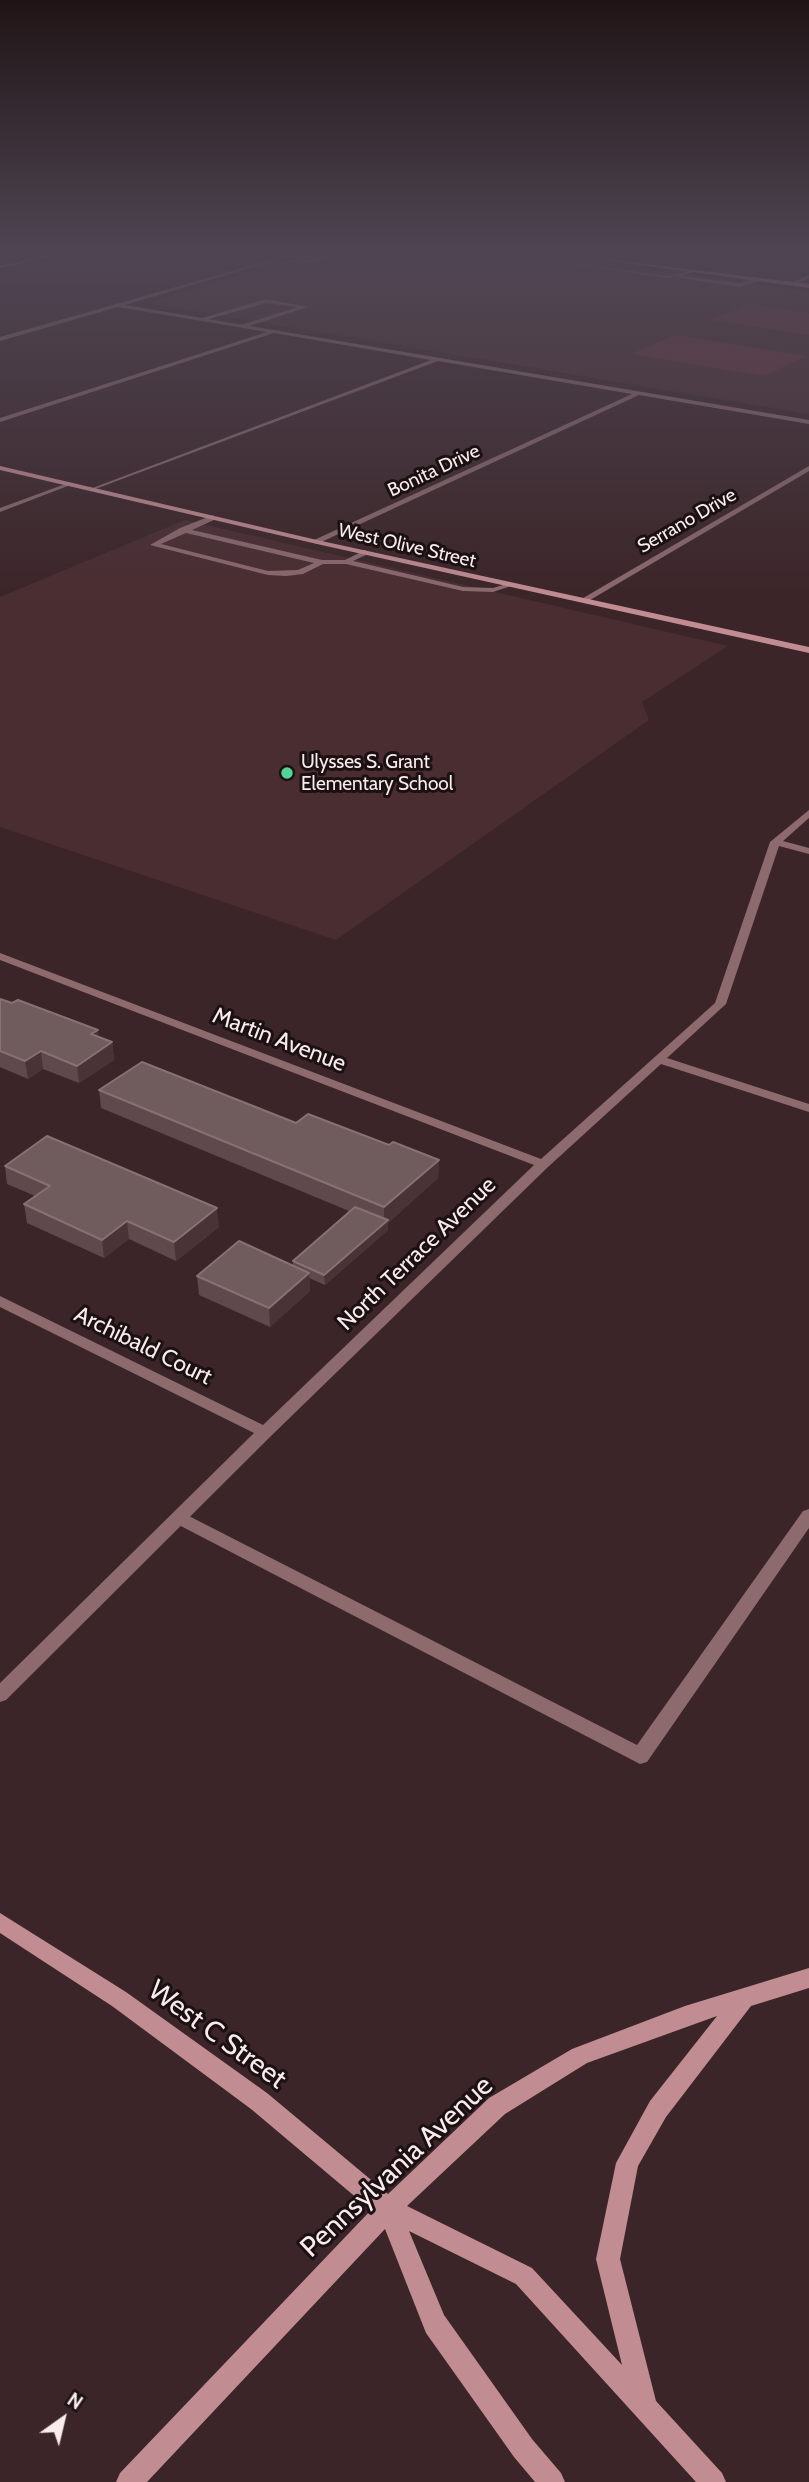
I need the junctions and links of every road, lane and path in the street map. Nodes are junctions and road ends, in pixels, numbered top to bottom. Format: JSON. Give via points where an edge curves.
{"nodes":[{"id":1,"x":148,"y":372,"type":"edge"},
{"id":2,"x":404,"y":372,"type":"edge"},
{"id":3,"x":514,"y":372,"type":"edge"},
{"id":4,"x":639,"y":393,"type":"junction"},
{"id":5,"x":0,"y":420,"type":"edge"},
{"id":6,"x":809,"y":422,"type":"edge"},
{"id":7,"x":0,"y":468,"type":"edge"},
{"id":8,"x":809,"y":468,"type":"edge"},
{"id":9,"x":70,"y":484,"type":"junction"},
{"id":10,"x":92,"y":490,"type":"junction"},
{"id":11,"x":0,"y":510,"type":"edge"},
{"id":12,"x":213,"y":517,"type":"junction"},
{"id":13,"x":183,"y":530,"type":"junction"},
{"id":14,"x":317,"y":542,"type":"junction"},
{"id":15,"x":365,"y":552,"type":"junction"},
{"id":16,"x":321,"y":562,"type":"junction"},
{"id":17,"x":346,"y":562,"type":"junction"},
{"id":18,"x":510,"y":585,"type":"junction"},
{"id":19,"x":582,"y":601,"type":"junction"},
{"id":20,"x":809,"y":650,"type":"edge"},
{"id":21,"x":809,"y":813,"type":"edge"},
{"id":22,"x":775,"y":842,"type":"junction"},
{"id":23,"x":809,"y":851,"type":"edge"},
{"id":24,"x":0,"y":956,"type":"edge"},
{"id":25,"x":658,"y":1059,"type":"junction"},
{"id":26,"x":809,"y":1108,"type":"edge"},
{"id":27,"x":543,"y":1164,"type":"junction"},
{"id":28,"x":0,"y":1301,"type":"edge"},
{"id":29,"x":265,"y":1432,"type":"junction"},
{"id":30,"x":809,"y":1515,"type":"edge"},
{"id":31,"x":179,"y":1518,"type":"junction"},
{"id":32,"x":0,"y":1695,"type":"edge"},
{"id":33,"x":0,"y":1922,"type":"edge"},
{"id":34,"x":809,"y":1978,"type":"edge"},
{"id":35,"x":744,"y":1998,"type":"junction"},
{"id":36,"x":388,"y":2209,"type":"junction"},
{"id":37,"x":645,"y":2408,"type":"junction"},
{"id":38,"x":129,"y":2482,"type":"edge"},
{"id":39,"x":552,"y":2482,"type":"edge"},
{"id":40,"x":713,"y":2482,"type":"edge"}],
"edges":[{"from":1,"to":5,"type":"street"},
{"from":2,"to":10,"type":"street"},
{"from":3,"to":4,"type":"street"},
{"from":4,"to":6,"type":"street"},
{"from":4,"to":14,"type":"street","name":"Bonita Drive"},
{"from":7,"to":9,"type":"street","name":"West Olive Street"},
{"from":8,"to":19,"type":"street","name":"Serrano Drive"},
{"from":9,"to":10,"type":"street","name":"West Olive Street"},
{"from":9,"to":11,"type":"street"},
{"from":10,"to":12,"type":"street","name":"West Olive Street"},
{"from":12,"to":13,"type":"street"},
{"from":12,"to":14,"type":"street","name":"West Olive Street"},
{"from":13,"to":16,"type":"street"},
{"from":13,"to":16,"type":"street","via":[[154,545],[268,573],[300,572]]},
{"from":14,"to":15,"type":"street","name":"West Olive Street"},
{"from":15,"to":17,"type":"street"},
{"from":15,"to":18,"type":"street","name":"West Olive Street"},
{"from":16,"to":17,"type":"street"},
{"from":17,"to":18,"type":"street","via":[[463,589],[493,590]]},
{"from":18,"to":19,"type":"street","name":"West Olive Street"},
{"from":19,"to":20,"type":"street","name":"West Olive Street"},
{"from":21,"to":22,"type":"street"},
{"from":22,"to":23,"type":"street"},
{"from":22,"to":25,"type":"street","name":"North Terrace Avenue","via":[[720,1004]]},
{"from":24,"to":27,"type":"street","name":"Martin Avenue"},
{"from":25,"to":26,"type":"street"},
{"from":25,"to":27,"type":"street","name":"North Terrace Avenue"},
{"from":27,"to":29,"type":"street","name":"North Terrace Avenue"},
{"from":28,"to":29,"type":"street","name":"Archibald Court"},
{"from":29,"to":31,"type":"street","name":"North Terrace Avenue"},
{"from":30,"to":31,"type":"street","via":[[640,1756]]},
{"from":31,"to":32,"type":"street","name":"North Terrace Avenue"},
{"from":33,"to":36,"type":"street","name":"West C Street","via":[[119,1999],[259,2101]]},
{"from":34,"to":35,"type":"street","name":"Pennsylvania Avenue"},
{"from":35,"to":36,"type":"street","name":"Pennsylvania Avenue","via":[[580,2056],[497,2106]]},
{"from":35,"to":37,"type":"street","via":[[658,2109],[627,2163],[608,2259]]},
{"from":36,"to":37,"type":"street","name":"West C Street","via":[[524,2276]]},
{"from":36,"to":38,"type":"street","name":"Pennsylvania Avenue"},
{"from":36,"to":39,"type":"street","name":"West C Street","via":[[435,2324]]},
{"from":37,"to":40,"type":"street","name":"West C Street"}]}
